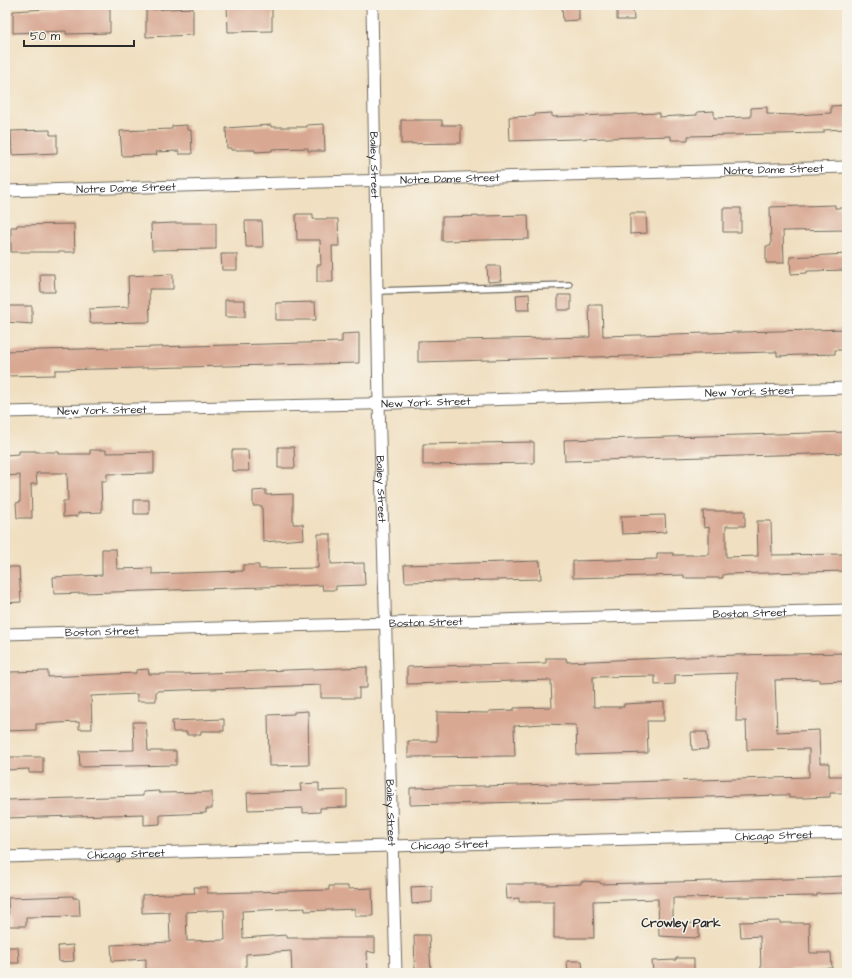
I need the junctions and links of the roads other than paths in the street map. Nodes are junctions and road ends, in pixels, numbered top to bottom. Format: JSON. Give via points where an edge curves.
{"nodes":[{"id":1,"x":372,"y":5,"type":"edge"},
{"id":2,"x":847,"y":167,"type":"edge"},
{"id":3,"x":377,"y":181,"type":"junction"},
{"id":4,"x":5,"y":191,"type":"edge"},
{"id":5,"x":569,"y":285,"type":"dead end"},
{"id":6,"x":378,"y":291,"type":"junction"},
{"id":7,"x":847,"y":388,"type":"edge"},
{"id":8,"x":379,"y":402,"type":"junction"},
{"id":9,"x":5,"y":412,"type":"edge"},
{"id":10,"x":847,"y":610,"type":"edge"},
{"id":11,"x":386,"y":623,"type":"junction"},
{"id":12,"x":5,"y":634,"type":"edge"},
{"id":13,"x":847,"y":833,"type":"edge"},
{"id":14,"x":392,"y":846,"type":"junction"},
{"id":15,"x":5,"y":857,"type":"edge"},
{"id":16,"x":396,"y":973,"type":"edge"}],
"edges":[{"from":1,"to":3,"type":"street","name":"Bailey Street"},
{"from":2,"to":3,"type":"street","name":"Notre Dame Street"},
{"from":3,"to":4,"type":"street","name":"Notre Dame Street"},
{"from":3,"to":6,"type":"street","name":"Bailey Street"},
{"from":5,"to":6,"type":"lane"},
{"from":6,"to":8,"type":"street","name":"Bailey Street"},
{"from":7,"to":8,"type":"street","name":"New York Street"},
{"from":8,"to":9,"type":"street","name":"New York Street"},
{"from":8,"to":11,"type":"street","name":"Bailey Street"},
{"from":10,"to":11,"type":"street","name":"Boston Street"},
{"from":11,"to":12,"type":"street","name":"Boston Street"},
{"from":11,"to":14,"type":"street","name":"Bailey Street"},
{"from":13,"to":14,"type":"street","name":"Chicago Street"},
{"from":14,"to":15,"type":"street","name":"Chicago Street"},
{"from":14,"to":16,"type":"street","name":"Bailey Street"}]}
